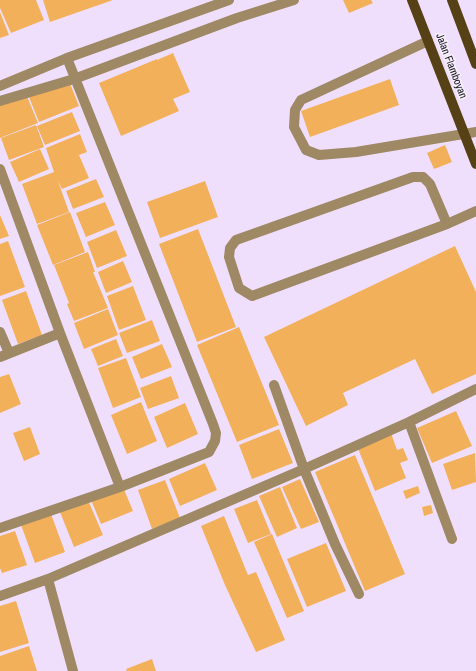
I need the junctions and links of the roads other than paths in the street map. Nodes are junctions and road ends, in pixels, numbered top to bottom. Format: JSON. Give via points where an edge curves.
{"nodes":[{"id":1,"x":228,"y":0,"type":"edge"},
{"id":2,"x":294,"y":0,"type":"edge"},
{"id":3,"x":412,"y":0,"type":"edge"},
{"id":4,"x":452,"y":0,"type":"edge"},
{"id":5,"x":428,"y":41,"type":"junction"},
{"id":6,"x":67,"y":58,"type":"junction"},
{"id":7,"x":476,"y":64,"type":"edge"},
{"id":8,"x":74,"y":79,"type":"junction"},
{"id":9,"x":0,"y":86,"type":"edge"},
{"id":10,"x":0,"y":101,"type":"edge"},
{"id":11,"x":476,"y":132,"type":"edge"},
{"id":12,"x":464,"y":134,"type":"junction"},
{"id":13,"x":476,"y":164,"type":"edge"},
{"id":14,"x":0,"y":169,"type":"edge"},
{"id":15,"x":476,"y":211,"type":"edge"},
{"id":16,"x":447,"y":224,"type":"junction"},
{"id":17,"x":0,"y":332,"type":"edge"},
{"id":18,"x":60,"y":334,"type":"junction"},
{"id":19,"x":4,"y":355,"type":"edge"},
{"id":20,"x":274,"y":386,"type":"dead end"},
{"id":21,"x":476,"y":389,"type":"edge"},
{"id":22,"x":409,"y":422,"type":"junction"},
{"id":23,"x":304,"y":469,"type":"junction"},
{"id":24,"x":120,"y":487,"type":"junction"},
{"id":25,"x":0,"y":528,"type":"edge"},
{"id":26,"x":452,"y":539,"type":"dead end"},
{"id":27,"x":48,"y":579,"type":"junction"},
{"id":28,"x":359,"y":594,"type":"dead end"},
{"id":29,"x":0,"y":596,"type":"edge"},
{"id":30,"x":74,"y":671,"type":"edge"}],
"edges":[{"from":1,"to":6,"type":"street"},
{"from":2,"to":8,"type":"street","via":[[237,18]]},
{"from":3,"to":5,"type":"main road","name":"Jalan Flamboyan"},
{"from":4,"to":7,"type":"main road"},
{"from":5,"to":12,"type":"main road","name":"Jalan Flamboyan"},
{"from":5,"to":12,"type":"street","via":[[301,100],[295,110],[294,127],[306,150],[320,155],[356,152]]},
{"from":6,"to":8,"type":"street"},
{"from":6,"to":9,"type":"street"},
{"from":8,"to":10,"type":"street"},
{"from":8,"to":24,"type":"street","via":[[216,433],[209,452]]},
{"from":11,"to":12,"type":"street"},
{"from":12,"to":13,"type":"main road","name":"Jalan Flamboyan"},
{"from":14,"to":18,"type":"street"},
{"from":15,"to":16,"type":"street"},
{"from":16,"to":16,"type":"street","via":[[252,296],[239,288],[229,257],[230,248],[236,240],[412,177],[423,177],[430,184]]},
{"from":17,"to":19,"type":"street"},
{"from":18,"to":19,"type":"street"},
{"from":18,"to":24,"type":"street"},
{"from":20,"to":23,"type":"street"},
{"from":21,"to":22,"type":"street"},
{"from":22,"to":23,"type":"street"},
{"from":22,"to":26,"type":"street"},
{"from":23,"to":27,"type":"street"},
{"from":23,"to":28,"type":"street"},
{"from":24,"to":25,"type":"street"},
{"from":27,"to":29,"type":"street"},
{"from":27,"to":30,"type":"street"}]}
